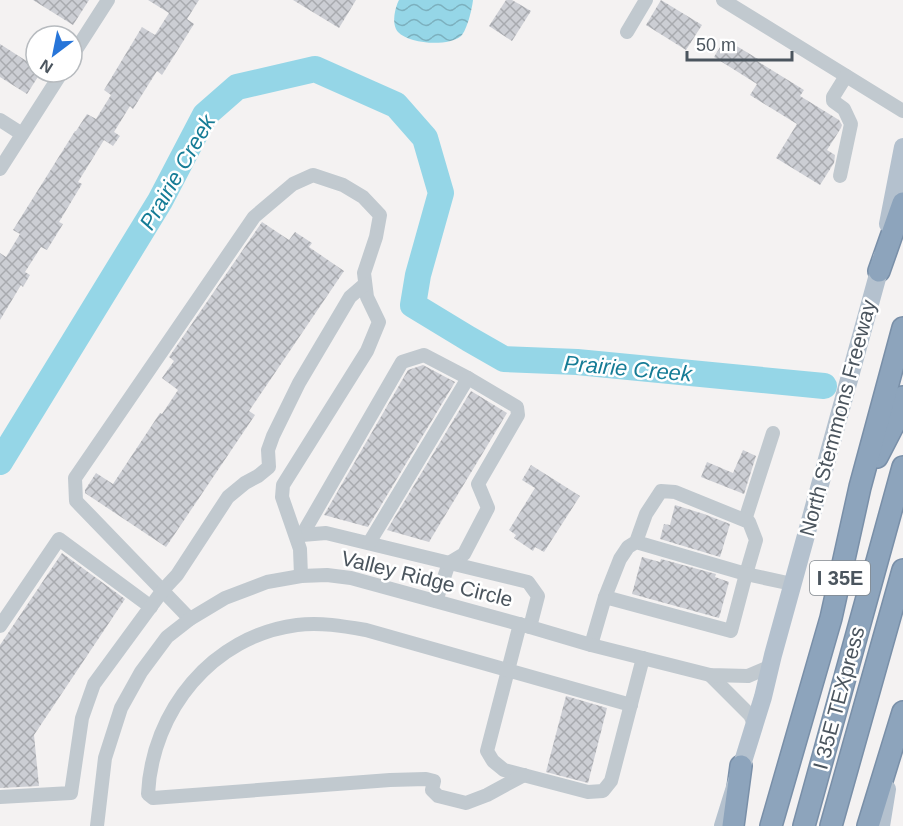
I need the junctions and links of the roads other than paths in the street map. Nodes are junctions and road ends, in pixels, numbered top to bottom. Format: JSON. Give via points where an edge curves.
{"nodes":[{"id":1,"x":108,"y":0,"type":"edge"},
{"id":2,"x":646,"y":0,"type":"edge"},
{"id":3,"x":723,"y":0,"type":"edge"},
{"id":4,"x":627,"y":32,"type":"dead end"},
{"id":5,"x":84,"y":37,"type":"edge"},
{"id":6,"x":846,"y":76,"type":"junction"},
{"id":7,"x":54,"y":84,"type":"edge"},
{"id":8,"x":903,"y":111,"type":"edge"},
{"id":9,"x":0,"y":120,"type":"edge"},
{"id":10,"x":22,"y":134,"type":"junction"},
{"id":11,"x":903,"y":147,"type":"edge"},
{"id":12,"x":0,"y":169,"type":"edge"},
{"id":13,"x":840,"y":176,"type":"dead end"},
{"id":14,"x":903,"y":203,"type":"edge"},
{"id":15,"x":879,"y":271,"type":"junction"},
{"id":16,"x":366,"y":284,"type":"junction"},
{"id":17,"x":903,"y":328,"type":"edge"},
{"id":18,"x":468,"y":378,"type":"junction"},
{"id":19,"x":903,"y":397,"type":"edge"},
{"id":20,"x":773,"y":434,"type":"dead end"},
{"id":21,"x":269,"y":467,"type":"junction"},
{"id":22,"x":903,"y":467,"type":"edge"},
{"id":23,"x":283,"y":484,"type":"junction"},
{"id":24,"x":860,"y":487,"type":"junction"},
{"id":25,"x":745,"y":520,"type":"junction"},
{"id":26,"x":299,"y":537,"type":"junction"},
{"id":27,"x":636,"y":542,"type":"junction"},
{"id":28,"x":369,"y":543,"type":"junction"},
{"id":29,"x":449,"y":563,"type":"junction"},
{"id":30,"x":903,"y":570,"type":"edge"},
{"id":31,"x":746,"y":574,"type":"junction"},
{"id":32,"x":301,"y":576,"type":"junction"},
{"id":33,"x":792,"y":584,"type":"junction"},
{"id":34,"x":163,"y":590,"type":"junction"},
{"id":35,"x":605,"y":597,"type":"junction"},
{"id":36,"x":436,"y":600,"type":"junction"},
{"id":37,"x":151,"y":607,"type":"junction"},
{"id":38,"x":190,"y":619,"type":"junction"},
{"id":39,"x":525,"y":625,"type":"junction"},
{"id":40,"x":0,"y":626,"type":"edge"},
{"id":41,"x":591,"y":645,"type":"junction"},
{"id":42,"x":643,"y":658,"type":"junction"},
{"id":43,"x":771,"y":666,"type":"junction"},
{"id":44,"x":508,"y":671,"type":"junction"},
{"id":45,"x":710,"y":675,"type":"junction"},
{"id":46,"x":631,"y":705,"type":"junction"},
{"id":47,"x":903,"y":712,"type":"edge"},
{"id":48,"x":754,"y":724,"type":"junction"},
{"id":49,"x":903,"y":738,"type":"edge"},
{"id":50,"x":741,"y":766,"type":"junction"},
{"id":51,"x":524,"y":775,"type":"junction"},
{"id":52,"x":0,"y":798,"type":"edge"},
{"id":53,"x":97,"y":826,"type":"edge"},
{"id":54,"x":723,"y":826,"type":"edge"},
{"id":55,"x":733,"y":826,"type":"edge"},
{"id":56,"x":771,"y":826,"type":"edge"},
{"id":57,"x":804,"y":826,"type":"edge"},
{"id":58,"x":831,"y":826,"type":"edge"},
{"id":59,"x":868,"y":826,"type":"edge"},
{"id":60,"x":881,"y":826,"type":"edge"}],
"edges":[{"from":1,"to":5,"type":"street"},
{"from":2,"to":4,"type":"street"},
{"from":3,"to":6,"type":"street"},
{"from":6,"to":8,"type":"street"},
{"from":6,"to":13,"type":"street","via":[[832,97],[851,124]]},
{"from":7,"to":10,"type":"street"},
{"from":9,"to":10,"type":"street"},
{"from":10,"to":12,"type":"street"},
{"from":11,"to":15,"type":"main road","name":"North Stemmons Freeway"},
{"from":14,"to":15,"type":"highway"},
{"from":15,"to":33,"type":"main road","name":"North Stemmons Freeway"},
{"from":16,"to":21,"type":"street","via":[[350,297],[299,383],[268,450]]},
{"from":16,"to":23,"type":"street","via":[[367,297],[379,322],[367,351]]},
{"from":16,"to":34,"type":"street","via":[[364,273],[380,215],[363,197],[343,185],[313,175],[293,184],[254,217],[75,478],[76,501]]},
{"from":17,"to":24,"type":"highway","name":"North Stemmons Freeway","number":"I 35E"},
{"from":18,"to":26,"type":"street","via":[[424,355],[402,362]]},
{"from":18,"to":28,"type":"street"},
{"from":18,"to":29,"type":"street","via":[[517,407],[518,415],[478,484],[488,508],[465,554]]},
{"from":19,"to":24,"type":"highway","via":[[894,424]]},
{"from":20,"to":25,"type":"street"},
{"from":21,"to":23,"type":"street"},
{"from":21,"to":34,"type":"street","via":[[228,497]]},
{"from":22,"to":57,"type":"highway","name":"I 35E TEXpress"},
{"from":23,"to":26,"type":"street","via":[[282,497]]},
{"from":24,"to":56,"type":"highway","name":"North Stemmons Freeway","number":"I 35E","via":[[831,618]]},
{"from":25,"to":27,"type":"street","via":[[675,492],[662,491],[646,514]]},
{"from":25,"to":31,"type":"street","via":[[756,540]]},
{"from":26,"to":28,"type":"street","via":[[326,533]]},
{"from":26,"to":32,"type":"street"},
{"from":27,"to":31,"type":"street"},
{"from":27,"to":35,"type":"street","via":[[627,547],[620,559]]},
{"from":28,"to":29,"type":"street"},
{"from":29,"to":36,"type":"street"},
{"from":29,"to":39,"type":"street","via":[[528,582],[538,596]]},
{"from":30,"to":58,"type":"highway","number":"I 35E"},
{"from":31,"to":33,"type":"street"},
{"from":31,"to":35,"type":"street","via":[[731,631]]},
{"from":32,"to":36,"type":"street","name":"Valley Ridge Circle","via":[[351,578]]},
{"from":32,"to":38,"type":"street","name":"Valley Ridge Circle","via":[[267,582],[225,598]]},
{"from":33,"to":43,"type":"main road","name":"North Stemmons Freeway"},
{"from":34,"to":37,"type":"street"},
{"from":34,"to":38,"type":"street"},
{"from":35,"to":41,"type":"street"},
{"from":36,"to":39,"type":"street","name":"Valley Ridge Circle"},
{"from":37,"to":40,"type":"street","via":[[59,539]]},
{"from":37,"to":52,"type":"street","via":[[94,684],[82,718],[71,793]]},
{"from":38,"to":53,"type":"street","name":"Valley Ridge Circle","via":[[166,638],[121,708],[105,758]]},
{"from":39,"to":41,"type":"street","name":"Valley Ridge Circle"},
{"from":39,"to":44,"type":"street"},
{"from":41,"to":42,"type":"street","name":"Valley Ridge Circle"},
{"from":42,"to":45,"type":"street","name":"Valley Ridge Circle"},
{"from":42,"to":46,"type":"street"},
{"from":43,"to":45,"type":"street","name":"Valley Ridge Circle","via":[[748,676]]},
{"from":43,"to":48,"type":"main road","name":"North Stemmons Freeway"},
{"from":44,"to":46,"type":"street"},
{"from":44,"to":51,"type":"street","via":[[486,751],[504,770]]},
{"from":44,"to":51,"type":"street","via":[[347,627],[296,625],[262,633],[239,643],[200,673],[172,709],[155,750],[148,794],[153,798],[426,779],[434,781],[432,790],[438,796],[466,803]]},
{"from":45,"to":48,"type":"street","via":[[750,715]]},
{"from":46,"to":51,"type":"street","via":[[611,781],[603,791],[588,792]]},
{"from":47,"to":59,"type":"highway"},
{"from":48,"to":50,"type":"main road","name":"North Stemmons Freeway"},
{"from":49,"to":60,"type":"main road"},
{"from":50,"to":54,"type":"main road","name":"North Stemmons Freeway"},
{"from":50,"to":55,"type":"highway"}]}
